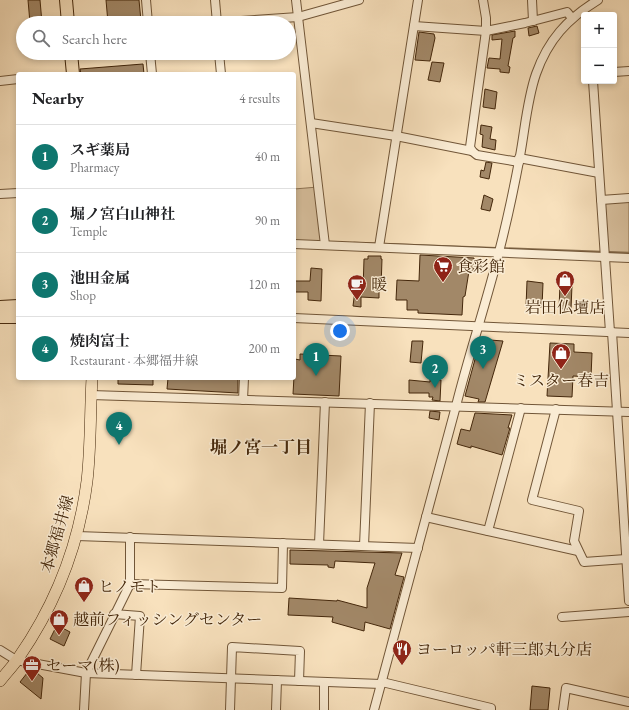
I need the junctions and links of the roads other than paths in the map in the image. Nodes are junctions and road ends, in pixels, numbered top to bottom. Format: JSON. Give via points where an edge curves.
{"nodes":[{"id":1,"x":66,"y":0,"type":"edge"},
{"id":2,"x":146,"y":0,"type":"edge"},
{"id":3,"x":215,"y":0,"type":"edge"},
{"id":4,"x":296,"y":0,"type":"edge"},
{"id":5,"x":359,"y":0,"type":"edge"},
{"id":6,"x":418,"y":0,"type":"edge"},
{"id":7,"x":483,"y":0,"type":"edge"},
{"id":8,"x":532,"y":0,"type":"edge"},
{"id":9,"x":598,"y":0,"type":"edge"},
{"id":10,"x":587,"y":3,"type":"edge"},
{"id":11,"x":67,"y":16,"type":"edge"},
{"id":12,"x":147,"y":16,"type":"edge"},
{"id":13,"x":216,"y":16,"type":"edge"},
{"id":14,"x":298,"y":17,"type":"junction"},
{"id":15,"x":572,"y":18,"type":"junction"},
{"id":16,"x":533,"y":21,"type":"junction"},
{"id":17,"x":414,"y":26,"type":"junction"},
{"id":18,"x":486,"y":31,"type":"junction"},
{"id":19,"x":72,"y":60,"type":"edge"},
{"id":20,"x":151,"y":60,"type":"edge"},
{"id":21,"x":220,"y":60,"type":"edge"},
{"id":22,"x":73,"y":72,"type":"edge"},
{"id":23,"x":152,"y":72,"type":"edge"},
{"id":24,"x":221,"y":72,"type":"edge"},
{"id":25,"x":617,"y":72,"type":"edge"},
{"id":26,"x":629,"y":72,"type":"edge"},
{"id":27,"x":16,"y":79,"type":"edge"},
{"id":28,"x":0,"y":81,"type":"edge"},
{"id":29,"x":593,"y":84,"type":"edge"},
{"id":30,"x":311,"y":123,"type":"junction"},
{"id":31,"x":396,"y":136,"type":"junction"},
{"id":32,"x":472,"y":151,"type":"junction"},
{"id":33,"x":519,"y":160,"type":"junction"},
{"id":34,"x":599,"y":173,"type":"junction"},
{"id":35,"x":16,"y":193,"type":"edge"},
{"id":36,"x":0,"y":194,"type":"edge"},
{"id":37,"x":629,"y":198,"type":"edge"},
{"id":38,"x":601,"y":200,"type":"junction"},
{"id":39,"x":296,"y":244,"type":"edge"},
{"id":40,"x":325,"y":245,"type":"junction"},
{"id":41,"x":378,"y":247,"type":"junction"},
{"id":42,"x":499,"y":252,"type":"junction"},
{"id":43,"x":605,"y":257,"type":"junction"},
{"id":44,"x":629,"y":258,"type":"edge"},
{"id":45,"x":16,"y":306,"type":"edge"},
{"id":46,"x":0,"y":307,"type":"edge"},
{"id":47,"x":0,"y":317,"type":"edge"},
{"id":48,"x":16,"y":317,"type":"edge"},
{"id":49,"x":296,"y":318,"type":"edge"},
{"id":50,"x":477,"y":326,"type":"junction"},
{"id":51,"x":611,"y":332,"type":"junction"},
{"id":52,"x":629,"y":333,"type":"edge"},
{"id":53,"x":92,"y":380,"type":"edge"},
{"id":54,"x":244,"y":380,"type":"edge"},
{"id":55,"x":91,"y":395,"type":"junction"},
{"id":56,"x":243,"y":400,"type":"junction"},
{"id":57,"x":325,"y":402,"type":"junction"},
{"id":58,"x":370,"y":403,"type":"junction"},
{"id":59,"x":456,"y":406,"type":"junction"},
{"id":60,"x":521,"y":408,"type":"junction"},
{"id":61,"x":556,"y":409,"type":"junction"},
{"id":62,"x":616,"y":411,"type":"junction"},
{"id":63,"x":629,"y":412,"type":"edge"},
{"id":64,"x":426,"y":516,"type":"junction"},
{"id":65,"x":488,"y":531,"type":"junction"},
{"id":66,"x":77,"y":536,"type":"junction"},
{"id":67,"x":130,"y":537,"type":"junction"},
{"id":68,"x":283,"y":543,"type":"junction"},
{"id":69,"x":319,"y":544,"type":"junction"},
{"id":70,"x":364,"y":546,"type":"junction"},
{"id":71,"x":418,"y":548,"type":"junction"},
{"id":72,"x":578,"y":551,"type":"junction"},
{"id":73,"x":626,"y":559,"type":"junction"},
{"id":74,"x":130,"y":584,"type":"junction"},
{"id":75,"x":629,"y":602,"type":"edge"},
{"id":76,"x":629,"y":612,"type":"edge"},
{"id":77,"x":114,"y":614,"type":"junction"},
{"id":78,"x":562,"y":617,"type":"dead end"},
{"id":79,"x":0,"y":650,"type":"edge"},
{"id":80,"x":16,"y":660,"type":"junction"},
{"id":81,"x":86,"y":673,"type":"junction"},
{"id":82,"x":136,"y":675,"type":"junction"},
{"id":83,"x":231,"y":678,"type":"junction"},
{"id":84,"x":277,"y":680,"type":"junction"},
{"id":85,"x":0,"y":681,"type":"edge"},
{"id":86,"x":299,"y":681,"type":"junction"},
{"id":87,"x":324,"y":682,"type":"junction"},
{"id":88,"x":382,"y":683,"type":"junction"},
{"id":89,"x":629,"y":702,"type":"edge"},
{"id":90,"x":84,"y":710,"type":"edge"},
{"id":91,"x":230,"y":710,"type":"edge"},
{"id":92,"x":276,"y":710,"type":"edge"},
{"id":93,"x":324,"y":710,"type":"edge"},
{"id":94,"x":374,"y":710,"type":"edge"},
{"id":95,"x":491,"y":710,"type":"edge"},
{"id":96,"x":564,"y":710,"type":"edge"}],
"edges":[{"from":1,"to":11,"type":"highway"},
{"from":2,"to":12,"type":"street"},
{"from":3,"to":13,"type":"street"},
{"from":4,"to":14,"type":"street"},
{"from":5,"to":14,"type":"street"},
{"from":6,"to":17,"type":"street"},
{"from":7,"to":18,"type":"street"},
{"from":8,"to":16,"type":"street"},
{"from":9,"to":10,"type":"street"},
{"from":10,"to":15,"type":"street"},
{"from":14,"to":30,"type":"street"},
{"from":15,"to":16,"type":"street","via":[[567,12]]},
{"from":15,"to":33,"type":"street","via":[[554,37],[536,73]]},
{"from":16,"to":18,"type":"street"},
{"from":17,"to":18,"type":"street"},
{"from":17,"to":31,"type":"street"},
{"from":18,"to":32,"type":"street","via":[[470,147]]},
{"from":19,"to":22,"type":"highway"},
{"from":20,"to":23,"type":"street"},
{"from":21,"to":24,"type":"street"},
{"from":25,"to":26,"type":"street"},
{"from":27,"to":28,"type":"street"},
{"from":29,"to":34,"type":"street"},
{"from":30,"to":31,"type":"street"},
{"from":30,"to":40,"type":"street"},
{"from":31,"to":32,"type":"street"},
{"from":31,"to":41,"type":"street"},
{"from":32,"to":33,"type":"street","via":[[477,155]]},
{"from":33,"to":34,"type":"street"},
{"from":33,"to":42,"type":"street"},
{"from":34,"to":38,"type":"street"},
{"from":35,"to":36,"type":"street"},
{"from":37,"to":38,"type":"street"},
{"from":38,"to":43,"type":"street"},
{"from":39,"to":40,"type":"street"},
{"from":40,"to":41,"type":"street"},
{"from":41,"to":42,"type":"street"},
{"from":42,"to":43,"type":"street"},
{"from":42,"to":50,"type":"street"},
{"from":43,"to":44,"type":"street"},
{"from":43,"to":51,"type":"street"},
{"from":45,"to":46,"type":"highway"},
{"from":47,"to":48,"type":"highway"},
{"from":49,"to":50,"type":"street"},
{"from":50,"to":51,"type":"street"},
{"from":50,"to":59,"type":"street"},
{"from":51,"to":52,"type":"street"},
{"from":51,"to":62,"type":"street"},
{"from":53,"to":55,"type":"main road","name":"本郷福井線"},
{"from":54,"to":56,"type":"street"},
{"from":55,"to":56,"type":"street"},
{"from":55,"to":66,"type":"main road","name":"本郷福井線","via":[[87,481]]},
{"from":56,"to":57,"type":"street"},
{"from":57,"to":58,"type":"street"},
{"from":57,"to":69,"type":"street"},
{"from":58,"to":59,"type":"street"},
{"from":58,"to":70,"type":"street"},
{"from":59,"to":60,"type":"street"},
{"from":59,"to":64,"type":"street"},
{"from":60,"to":61,"type":"street"},
{"from":60,"to":65,"type":"street"},
{"from":61,"to":62,"type":"street"},
{"from":61,"to":72,"type":"street","via":[[532,500],[580,511],[574,541]]},
{"from":62,"to":63,"type":"street"},
{"from":62,"to":73,"type":"street"},
{"from":64,"to":65,"type":"street"},
{"from":64,"to":71,"type":"street"},
{"from":65,"to":72,"type":"street"},
{"from":66,"to":67,"type":"street"},
{"from":66,"to":80,"type":"main road","name":"本郷福井線","via":[[57,589],[31,639]]},
{"from":67,"to":68,"type":"street"},
{"from":67,"to":74,"type":"street"},
{"from":68,"to":69,"type":"street"},
{"from":68,"to":74,"type":"street","via":[[282,588]]},
{"from":69,"to":70,"type":"street"},
{"from":70,"to":71,"type":"street"},
{"from":71,"to":88,"type":"street"},
{"from":72,"to":73,"type":"street","via":[[584,562]]},
{"from":73,"to":75,"type":"street"},
{"from":74,"to":77,"type":"street"},
{"from":76,"to":78,"type":"street"},
{"from":77,"to":81,"type":"street"},
{"from":77,"to":82,"type":"street","via":[[140,616]]},
{"from":79,"to":80,"type":"street"},
{"from":80,"to":81,"type":"street"},
{"from":80,"to":85,"type":"main road","name":"本郷福井線"},
{"from":81,"to":82,"type":"street"},
{"from":81,"to":90,"type":"street"},
{"from":82,"to":83,"type":"street"},
{"from":83,"to":84,"type":"street"},
{"from":83,"to":86,"type":"street","via":[[232,647],[300,651]]},
{"from":83,"to":91,"type":"street"},
{"from":84,"to":86,"type":"street"},
{"from":84,"to":92,"type":"street"},
{"from":86,"to":87,"type":"street"},
{"from":87,"to":88,"type":"street"},
{"from":87,"to":93,"type":"street"},
{"from":88,"to":94,"type":"street"},
{"from":88,"to":95,"type":"street"},
{"from":89,"to":96,"type":"street","via":[[566,688]]}]}
